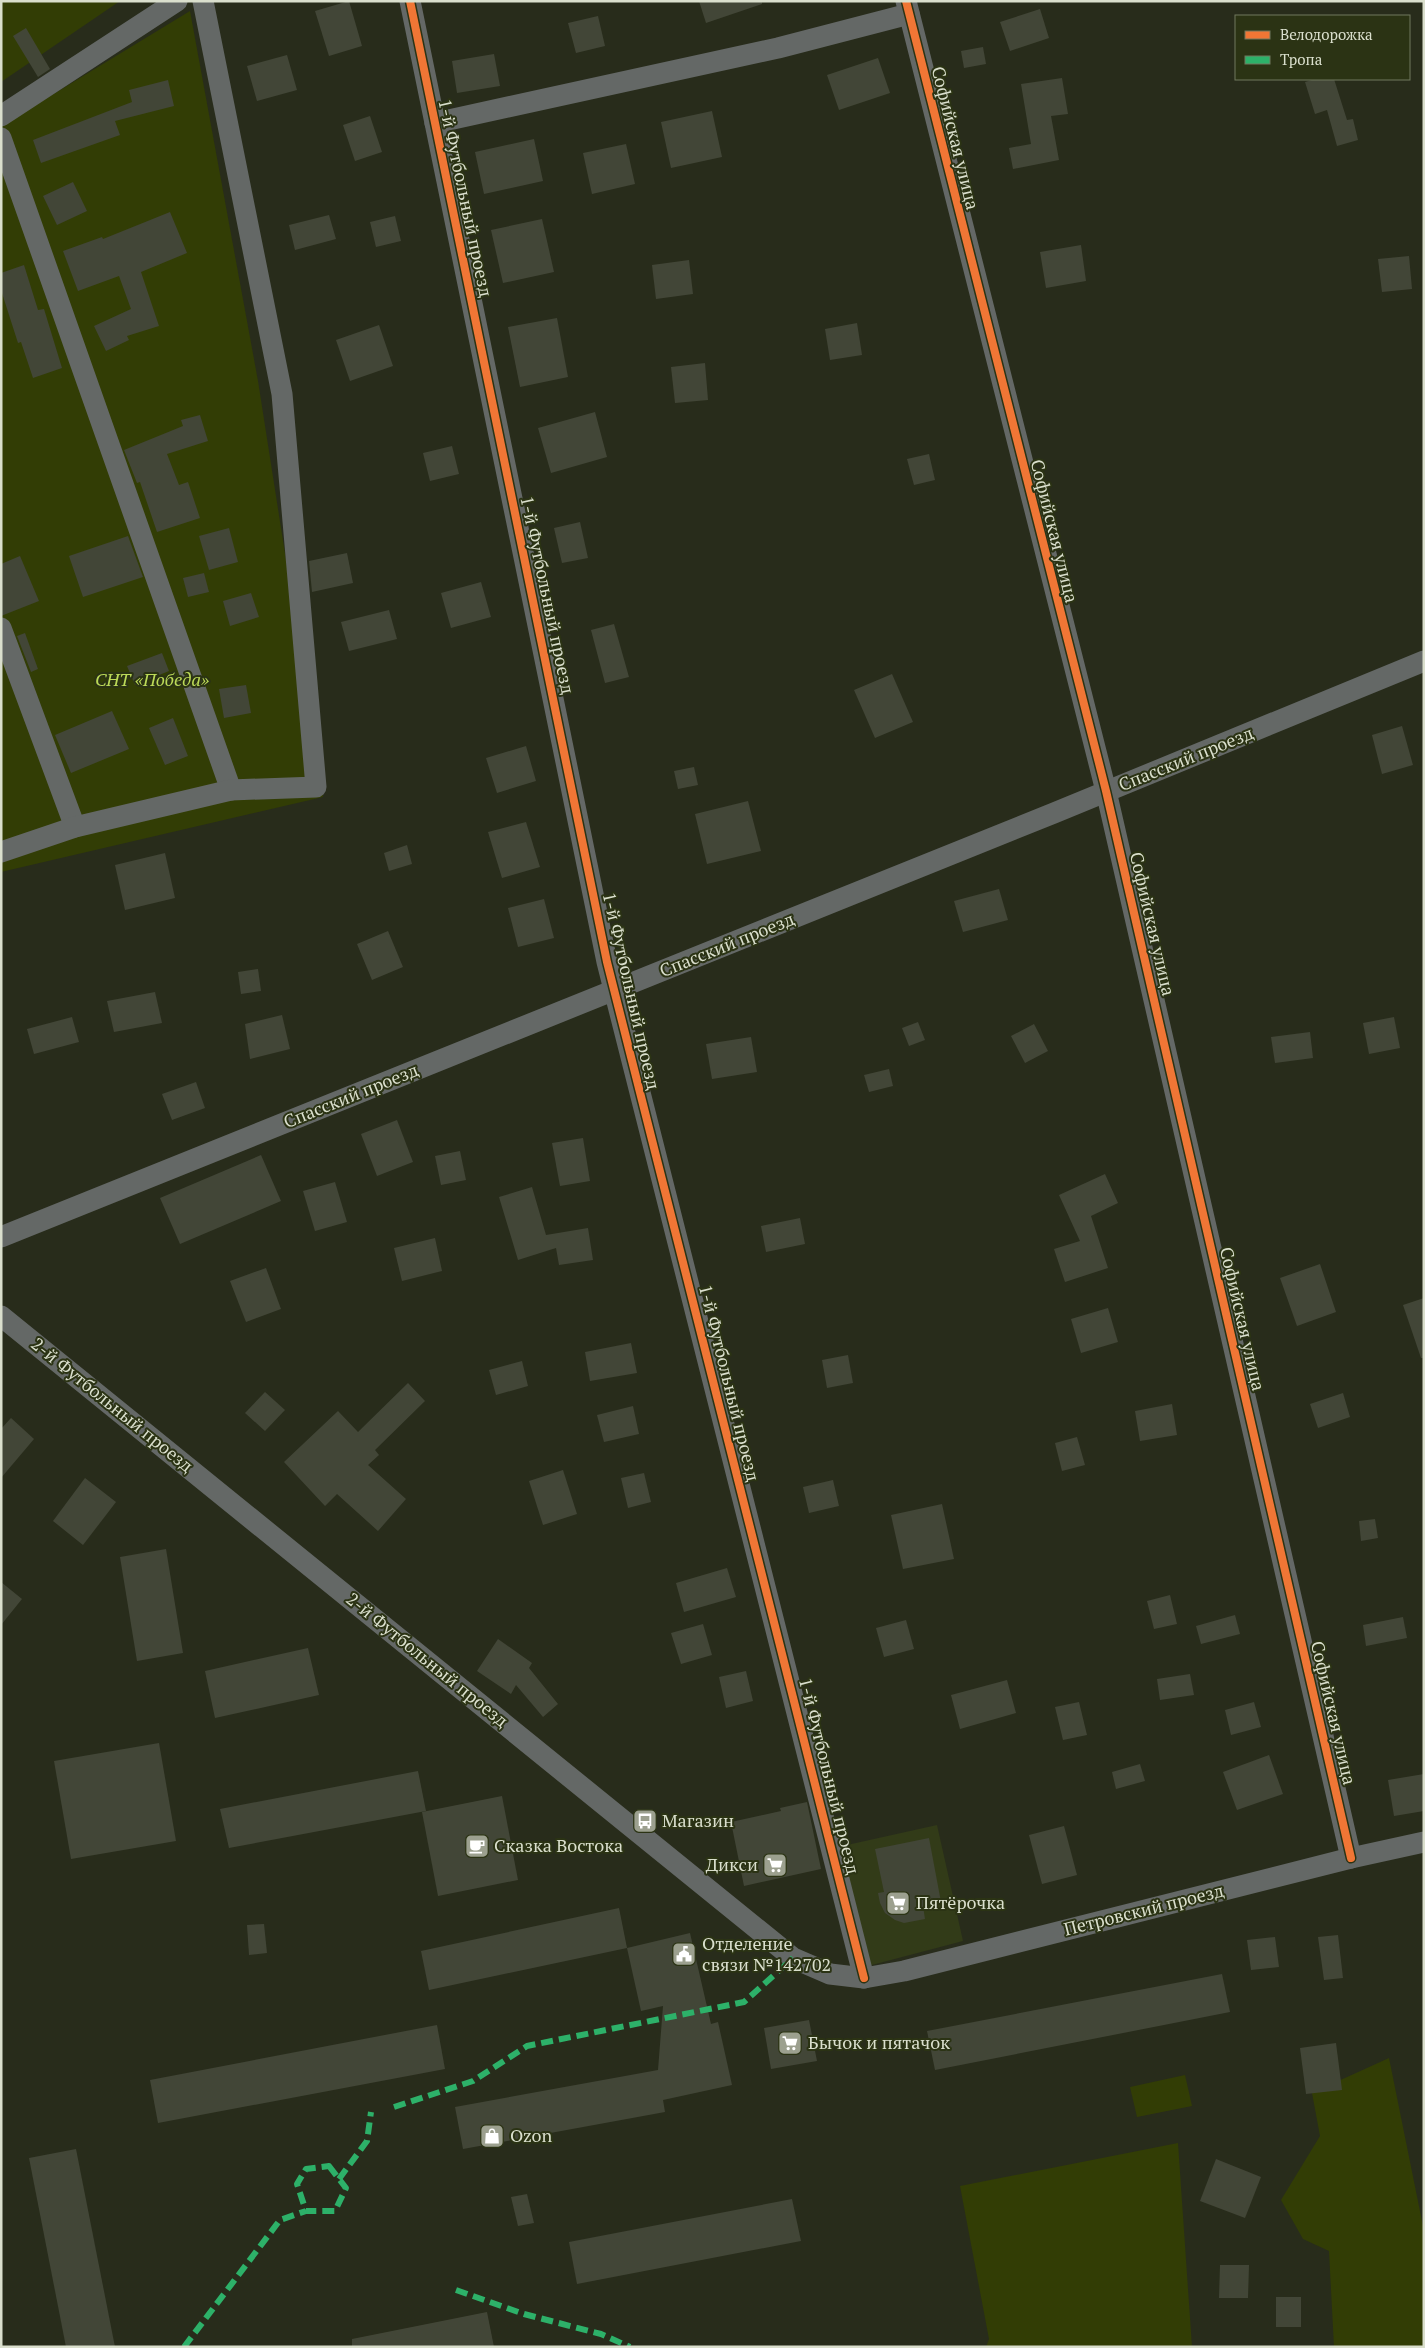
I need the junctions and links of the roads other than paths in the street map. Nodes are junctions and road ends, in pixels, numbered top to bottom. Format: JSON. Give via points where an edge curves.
{"nodes":[{"id":1,"x":178,"y":1,"type":"edge"},
{"id":2,"x":203,"y":1,"type":"edge"},
{"id":3,"x":410,"y":1,"type":"edge"},
{"id":4,"x":907,"y":8,"type":"edge"},
{"id":5,"x":1,"y":116,"type":"edge"},
{"id":6,"x":434,"y":123,"type":"junction"},
{"id":7,"x":1,"y":138,"type":"edge"},
{"id":8,"x":1,"y":628,"type":"edge"},
{"id":9,"x":1424,"y":661,"type":"edge"},
{"id":10,"x":231,"y":790,"type":"junction"},
{"id":11,"x":1106,"y":791,"type":"junction"},
{"id":12,"x":75,"y":827,"type":"junction"},
{"id":13,"x":1,"y":852,"type":"edge"},
{"id":14,"x":613,"y":990,"type":"junction"},
{"id":15,"x":1,"y":1237,"type":"edge"},
{"id":16,"x":1,"y":1316,"type":"edge"},
{"id":17,"x":1424,"y":1842,"type":"edge"},
{"id":18,"x":1351,"y":1858,"type":"junction"},
{"id":19,"x":864,"y":1978,"type":"junction"}],
"edges":[{"from":1,"to":5,"type":"street"},
{"from":2,"to":10,"type":"street","via":[[282,394],[316,787]]},
{"from":3,"to":6,"type":"street","name":"1-й Футбольный проезд"},
{"from":4,"to":6,"type":"street","via":[[778,48]]},
{"from":4,"to":11,"type":"street","name":"Софийская улица"},
{"from":6,"to":14,"type":"street","name":"1-й Футбольный проезд"},
{"from":7,"to":10,"type":"street"},
{"from":8,"to":12,"type":"street"},
{"from":9,"to":11,"type":"street","name":"Спасский проезд"},
{"from":10,"to":12,"type":"street"},
{"from":11,"to":14,"type":"street","name":"Спасский проезд"},
{"from":11,"to":18,"type":"street","name":"Софийская улица"},
{"from":12,"to":13,"type":"street"},
{"from":14,"to":15,"type":"street","name":"Спасский проезд"},
{"from":14,"to":19,"type":"street","name":"1-й Футбольный проезд"},
{"from":16,"to":19,"type":"street","name":"2-й Футбольный проезд","via":[[793,1958],[830,1974]]},
{"from":17,"to":18,"type":"street","name":"Петровский проезд"},
{"from":18,"to":19,"type":"street","name":"Петровский проезд","via":[[904,1971]]}]}
